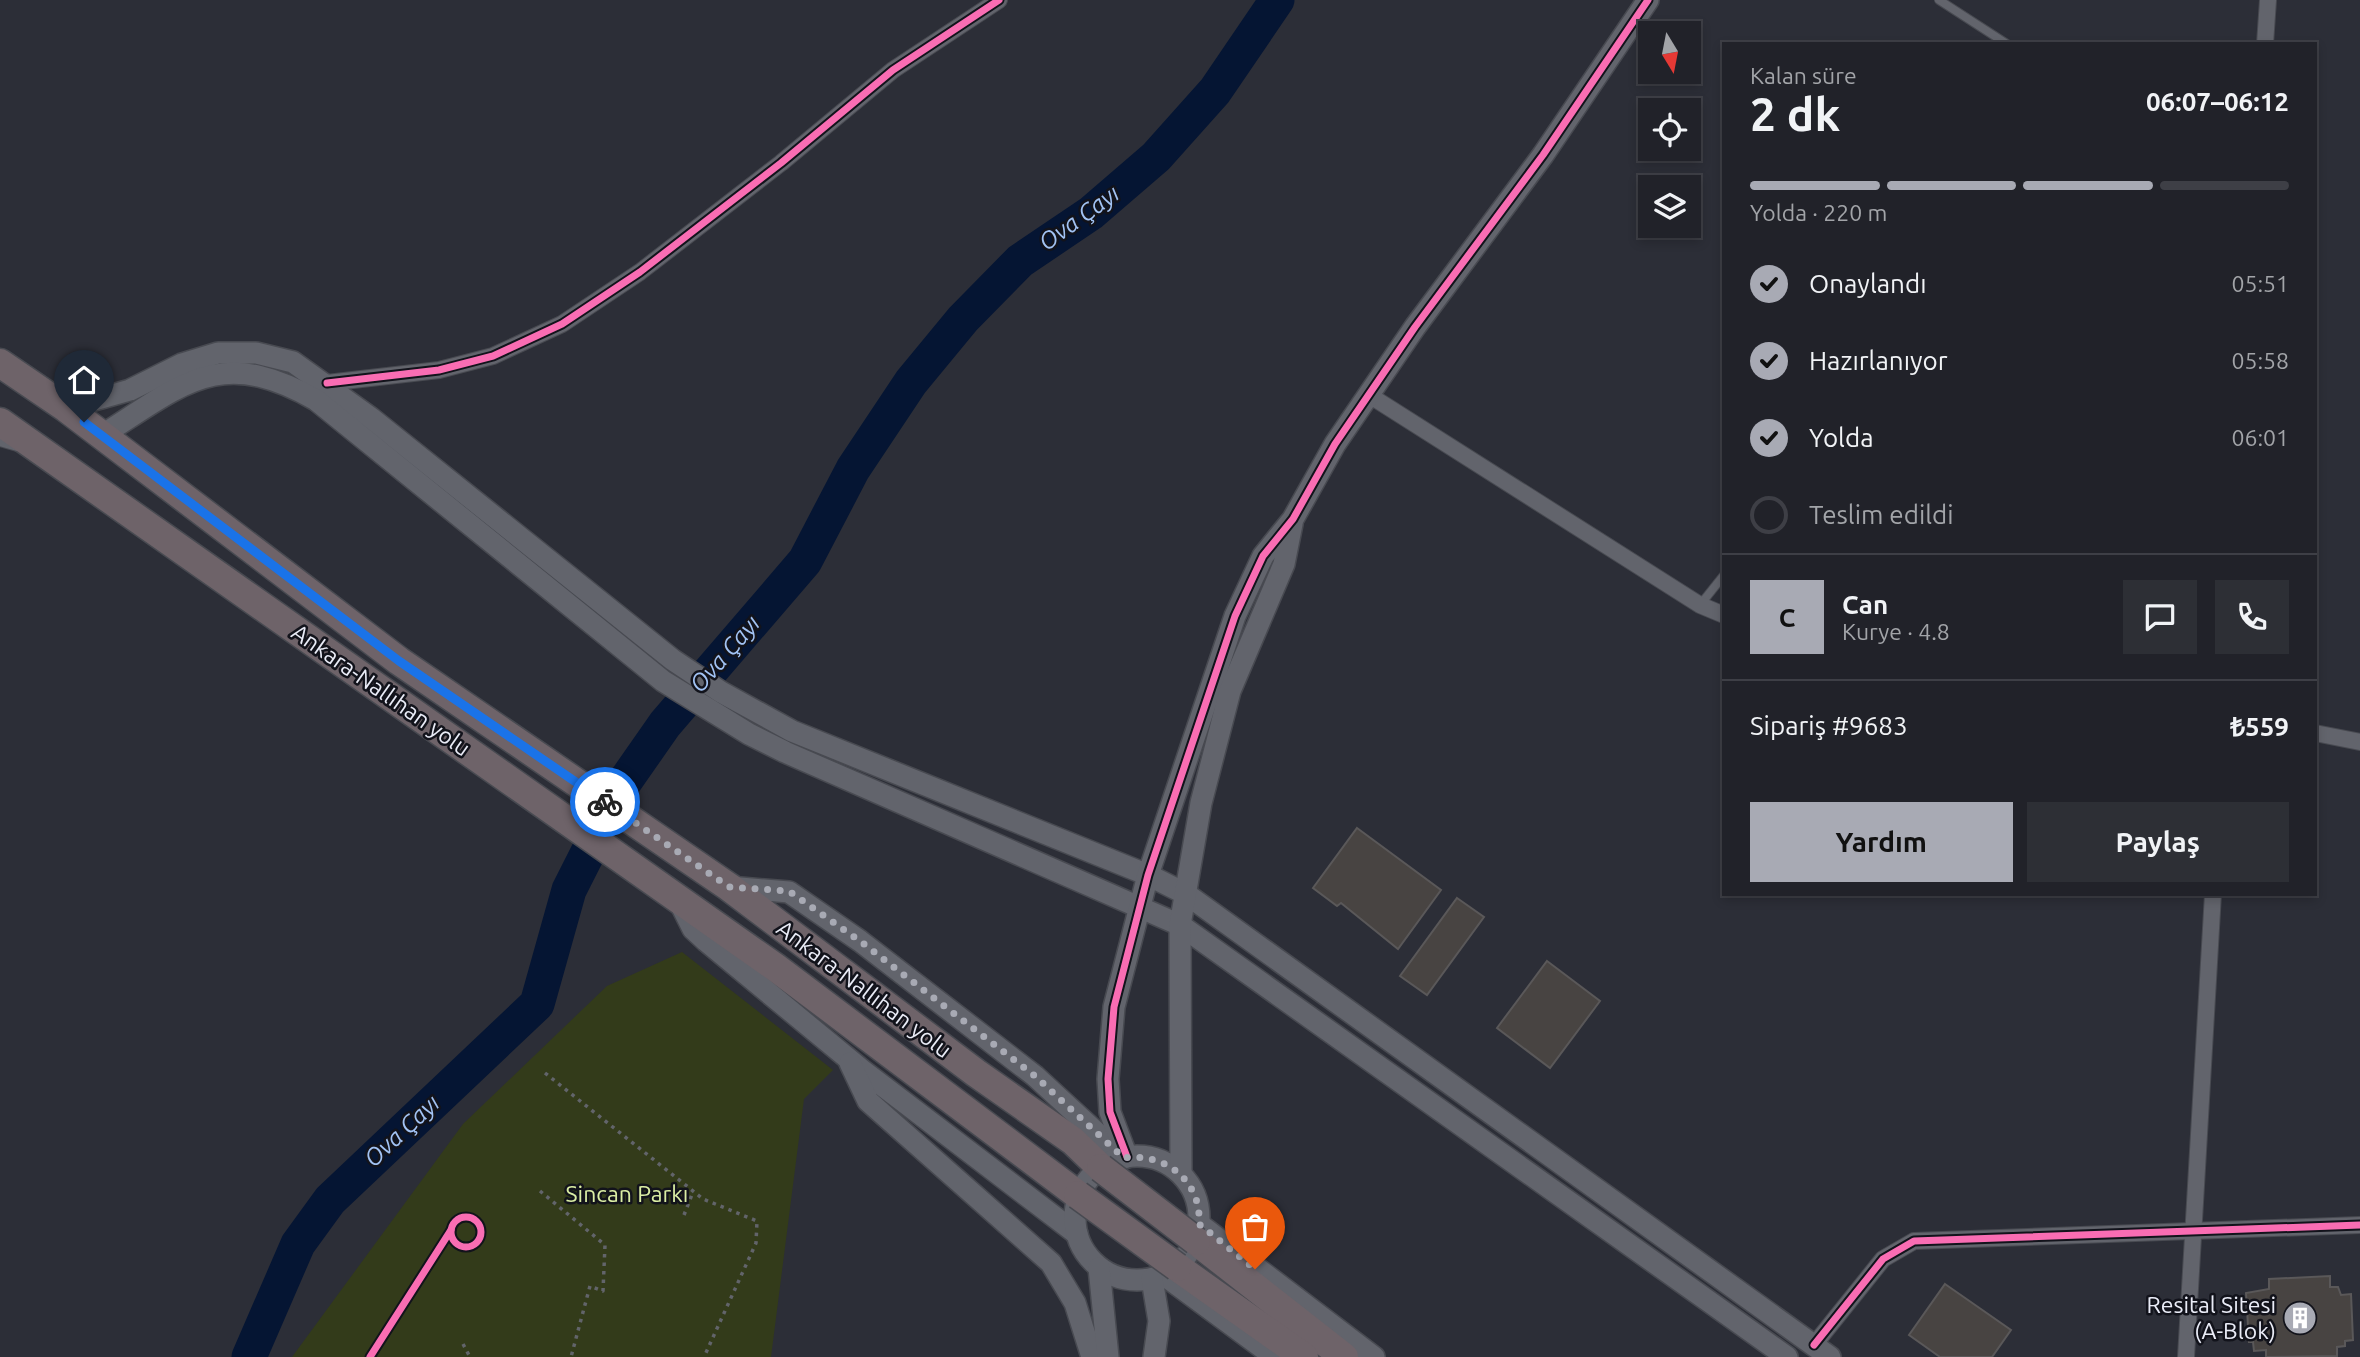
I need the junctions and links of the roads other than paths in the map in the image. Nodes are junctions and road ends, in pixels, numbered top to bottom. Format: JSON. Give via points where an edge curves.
{"nodes":[{"id":1,"x":999,"y":0,"type":"edge"},
{"id":2,"x":1648,"y":0,"type":"edge"},
{"id":3,"x":1938,"y":0,"type":"edge"},
{"id":4,"x":2268,"y":0,"type":"edge"},
{"id":5,"x":2004,"y":42,"type":"edge"},
{"id":6,"x":2265,"y":42,"type":"edge"},
{"id":7,"x":0,"y":363,"type":"edge"},
{"id":8,"x":327,"y":383,"type":"junction"},
{"id":9,"x":1369,"y":395,"type":"junction"},
{"id":10,"x":66,"y":408,"type":"junction"},
{"id":11,"x":0,"y":422,"type":"edge"},
{"id":12,"x":102,"y":436,"type":"junction"},
{"id":13,"x":0,"y":442,"type":"edge"},
{"id":14,"x":43,"y":454,"type":"junction"},
{"id":15,"x":1293,"y":519,"type":"junction"},
{"id":16,"x":1722,"y":578,"type":"edge"},
{"id":17,"x":1700,"y":605,"type":"junction"},
{"id":18,"x":1722,"y":614,"type":"edge"},
{"id":19,"x":2317,"y":733,"type":"edge"},
{"id":20,"x":2360,"y":742,"type":"edge"},
{"id":21,"x":1148,"y":875,"type":"junction"},
{"id":22,"x":729,"y":887,"type":"junction"},
{"id":23,"x":1186,"y":894,"type":"junction"},
{"id":24,"x":674,"y":896,"type":"junction"},
{"id":25,"x":2213,"y":896,"type":"edge"},
{"id":26,"x":1139,"y":907,"type":"junction"},
{"id":27,"x":1180,"y":925,"type":"junction"},
{"id":28,"x":848,"y":1058,"type":"junction"},
{"id":29,"x":1073,"y":1142,"type":"junction"},
{"id":30,"x":1117,"y":1161,"type":"junction"},
{"id":31,"x":1048,"y":1174,"type":"junction"},
{"id":32,"x":1181,"y":1174,"type":"junction"},
{"id":33,"x":2360,"y":1225,"type":"edge"},
{"id":34,"x":2194,"y":1228,"type":"junction"},
{"id":35,"x":1197,"y":1233,"type":"junction"},
{"id":36,"x":1077,"y":1234,"type":"junction"},
{"id":37,"x":1099,"y":1268,"type":"junction"},
{"id":38,"x":1165,"y":1274,"type":"junction"},
{"id":39,"x":1822,"y":1351,"type":"edge"},
{"id":40,"x":1092,"y":1357,"type":"edge"},
{"id":41,"x":1108,"y":1357,"type":"edge"},
{"id":42,"x":1154,"y":1357,"type":"edge"},
{"id":43,"x":1275,"y":1357,"type":"edge"},
{"id":44,"x":1304,"y":1357,"type":"edge"},
{"id":45,"x":1343,"y":1357,"type":"edge"},
{"id":46,"x":1374,"y":1357,"type":"edge"},
{"id":47,"x":1787,"y":1357,"type":"edge"},
{"id":48,"x":2186,"y":1357,"type":"edge"}],
"edges":[{"from":1,"to":8,"type":"street","via":[[893,70],[640,272],[562,324],[494,356],[439,370]]},
{"from":2,"to":9,"type":"main road","via":[[1543,155]]},
{"from":3,"to":5,"type":"lane"},
{"from":4,"to":6,"type":"street"},
{"from":7,"to":10,"type":"highway","name":"Ankara-Nallıhan yolu"},
{"from":8,"to":10,"type":"main road","via":[[274,356],[218,353],[182,364],[130,390]]},
{"from":8,"to":21,"type":"main road","via":[[608,610],[721,692],[792,731]]},
{"from":9,"to":15,"type":"main road"},
{"from":9,"to":17,"type":"street"},
{"from":10,"to":12,"type":"highway","name":"Ankara-Nallıhan yolu"},
{"from":11,"to":14,"type":"highway","name":"Ankara-Nallıhan yolu"},
{"from":12,"to":22,"type":"highway","name":"Ankara-Nallıhan yolu","via":[[399,661]]},
{"from":12,"to":26,"type":"main road","via":[[173,391],[210,374],[248,373],[284,382],[316,400],[663,681],[750,734]]},
{"from":13,"to":14,"type":"lane"},
{"from":14,"to":24,"type":"highway","name":"Ankara-Nallıhan yolu"},
{"from":15,"to":21,"type":"main road","via":[[1263,556],[1235,617]]},
{"from":15,"to":23,"type":"main road","via":[[1284,564],[1230,691],[1201,803]]},
{"from":16,"to":17,"type":"lane"},
{"from":17,"to":18,"type":"street"},
{"from":19,"to":20,"type":"street"},
{"from":21,"to":23,"type":"main road"},
{"from":21,"to":26,"type":"main road"},
{"from":22,"to":29,"type":"highway","name":"Ankara-Nallıhan yolu"},
{"from":22,"to":30,"type":"main road","via":[[789,891],[860,941],[1035,1076]]},
{"from":23,"to":27,"type":"main road"},
{"from":23,"to":39,"type":"main road"},
{"from":24,"to":28,"type":"main road","via":[[693,929]]},
{"from":24,"to":31,"type":"highway","name":"Ankara-Nallıhan yolu"},
{"from":25,"to":34,"type":"street"},
{"from":26,"to":27,"type":"main road"},
{"from":26,"to":30,"type":"main road","via":[[1114,1007],[1108,1079]]},
{"from":27,"to":32,"type":"main road"},
{"from":27,"to":47,"type":"main road"},
{"from":28,"to":36,"type":"main road"},
{"from":28,"to":40,"type":"main road","via":[[868,1101],[1051,1263],[1075,1303]]},
{"from":29,"to":30,"type":"highway","name":"Ankara-Nallıhan yolu"},
{"from":29,"to":31,"type":"highway","via":[[1073,1164],[1065,1172]]},
{"from":30,"to":32,"type":"main road","via":[[1161,1161]]},
{"from":30,"to":35,"type":"highway","name":"Ankara-Nallıhan yolu","bridge":true},
{"from":30,"to":36,"type":"main road","via":[[1103,1166],[1087,1181],[1075,1212]]},
{"from":31,"to":38,"type":"highway","name":"Ankara-Nallıhan yolu","bridge":true,"via":[[1078,1195]]},
{"from":32,"to":35,"type":"main road","via":[[1194,1192]]},
{"from":33,"to":34,"type":"street"},
{"from":34,"to":39,"type":"street","via":[[1914,1241],[1883,1259]]},
{"from":34,"to":48,"type":"street"},
{"from":35,"to":38,"type":"main road","via":[[1186,1257]]},
{"from":35,"to":45,"type":"highway","name":"Ankara-Nallıhan yolu"},
{"from":35,"to":46,"type":"main road"},
{"from":36,"to":37,"type":"main road"},
{"from":37,"to":38,"type":"main road","via":[[1125,1280]]},
{"from":37,"to":41,"type":"main road"},
{"from":38,"to":42,"type":"main road"},
{"from":38,"to":43,"type":"main road"},
{"from":38,"to":44,"type":"highway","name":"Ankara-Nallıhan yolu"}]}
